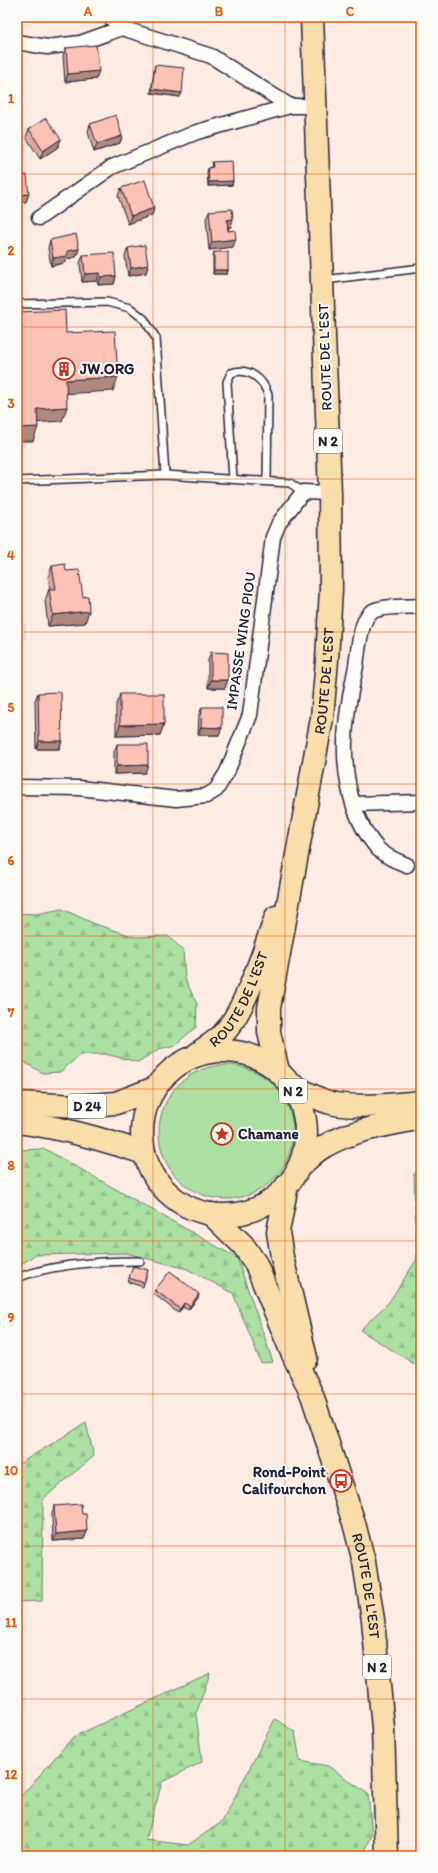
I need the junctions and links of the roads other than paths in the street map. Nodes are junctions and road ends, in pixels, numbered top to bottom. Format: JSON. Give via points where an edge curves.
{"nodes":[{"id":1,"x":110,"y":17,"type":"edge"},
{"id":2,"x":312,"y":17,"type":"edge"},
{"id":3,"x":122,"y":28,"type":"junction"},
{"id":4,"x":17,"y":42,"type":"edge"},
{"id":5,"x":290,"y":106,"type":"junction"},
{"id":6,"x":315,"y":106,"type":"junction"},
{"id":7,"x":39,"y":218,"type":"dead end"},
{"id":8,"x":420,"y":268,"type":"edge"},
{"id":9,"x":322,"y":280,"type":"junction"},
{"id":10,"x":17,"y":304,"type":"edge"},
{"id":11,"x":165,"y":475,"type":"junction"},
{"id":12,"x":233,"y":479,"type":"junction"},
{"id":13,"x":17,"y":481,"type":"edge"},
{"id":14,"x":267,"y":481,"type":"junction"},
{"id":15,"x":303,"y":492,"type":"junction"},
{"id":16,"x":330,"y":493,"type":"junction"},
{"id":17,"x":421,"y":606,"type":"edge"},
{"id":18,"x":346,"y":717,"type":"junction"},
{"id":19,"x":322,"y":718,"type":"junction"},
{"id":20,"x":17,"y":787,"type":"edge"},
{"id":21,"x":421,"y":802,"type":"edge"},
{"id":22,"x":353,"y":804,"type":"junction"},
{"id":23,"x":295,"y":863,"type":"junction"},
{"id":24,"x":407,"y":865,"type":"dead end"},
{"id":25,"x":192,"y":1057,"type":"junction"},
{"id":26,"x":283,"y":1077,"type":"junction"},
{"id":27,"x":155,"y":1088,"type":"junction"},
{"id":28,"x":421,"y":1102,"type":"edge"},
{"id":29,"x":17,"y":1103,"type":"edge"},
{"id":30,"x":421,"y":1118,"type":"edge"},
{"id":31,"x":17,"y":1122,"type":"edge"},
{"id":32,"x":144,"y":1153,"type":"junction"},
{"id":33,"x":293,"y":1176,"type":"junction"},
{"id":34,"x":211,"y":1214,"type":"junction"},
{"id":35,"x":140,"y":1261,"type":"dead end"},
{"id":36,"x":17,"y":1278,"type":"edge"},
{"id":37,"x":312,"y":1395,"type":"junction"},
{"id":38,"x":387,"y":1856,"type":"edge"}],
"edges":[{"from":1,"to":3,"type":"street"},
{"from":2,"to":6,"type":"main road","name":"ROUTE DE L'EST","number":"N 2"},
{"from":3,"to":4,"type":"street","via":[[80,42],[47,46]]},
{"from":3,"to":5,"type":"street","via":[[211,56]]},
{"from":5,"to":6,"type":"street"},
{"from":5,"to":7,"type":"street","via":[[197,132],[112,167]]},
{"from":6,"to":9,"type":"main road","name":"ROUTE DE L'EST","number":"N 2"},
{"from":8,"to":9,"type":"lane"},
{"from":9,"to":16,"type":"main road","name":"ROUTE DE L'EST","number":"N 2"},
{"from":10,"to":11,"type":"lane","via":[[107,302],[130,308],[144,319],[156,338]]},
{"from":11,"to":12,"type":"lane"},
{"from":11,"to":13,"type":"lane"},
{"from":12,"to":14,"type":"lane"},
{"from":12,"to":14,"type":"lane","via":[[227,382],[231,373],[239,370],[250,372],[265,386],[268,395]]},
{"from":14,"to":15,"type":"lane","via":[[290,483]]},
{"from":15,"to":16,"type":"street"},
{"from":15,"to":20,"type":"street","name":"IMPASSE WING PIOU","via":[[279,523],[274,537],[250,715],[227,772],[216,790],[206,796],[176,799],[79,788]]},
{"from":16,"to":19,"type":"main road","name":"ROUTE DE L'EST","number":"N 2","via":[[331,589]]},
{"from":17,"to":18,"type":"street","via":[[383,608],[370,613],[363,627]]},
{"from":18,"to":19,"type":"street"},
{"from":18,"to":22,"type":"street","via":[[348,784]]},
{"from":19,"to":23,"type":"main road","name":"ROUTE DE L'EST","number":"N 2"},
{"from":21,"to":22,"type":"street"},
{"from":22,"to":24,"type":"street","via":[[362,825],[379,850],[392,860]]},
{"from":23,"to":25,"type":"main road","name":"ROUTE DE L'EST","number":"N 2","via":[[239,1011],[223,1035]]},
{"from":23,"to":26,"type":"main road","name":"ROUTE DE L'EST","number":"N 2","via":[[269,1008],[269,1032]]},
{"from":25,"to":26,"type":"main road","number":"N 2","via":[[214,1052],[237,1052],[259,1059]]},
{"from":25,"to":27,"type":"main road","number":"N 2","via":[[171,1070]]},
{"from":26,"to":28,"type":"main road","via":[[312,1097],[332,1104],[385,1105]]},
{"from":26,"to":33,"type":"main road","number":"N 2","via":[[300,1102],[306,1124],[305,1146]]},
{"from":27,"to":29,"type":"main road","number":"D 24","via":[[116,1103],[78,1106]]},
{"from":27,"to":32,"type":"main road","number":"N 2","via":[[145,1109],[141,1131]]},
{"from":30,"to":33,"type":"main road","via":[[336,1140],[323,1146]]},
{"from":31,"to":32,"type":"main road","number":"D 24","via":[[46,1125]]},
{"from":32,"to":34,"type":"main road","number":"N 2","via":[[153,1175],[168,1194],[188,1207]]},
{"from":33,"to":34,"type":"main road","number":"N 2","via":[[266,1203],[239,1213]]},
{"from":33,"to":37,"type":"main road","name":"ROUTE DE L'EST","number":"N 2","via":[[278,1232],[304,1346]]},
{"from":34,"to":37,"type":"main road","name":"ROUTE DE L'EST","number":"N 2","via":[[243,1245],[256,1264]]},
{"from":35,"to":36,"type":"lane","via":[[111,1261],[34,1271]]},
{"from":37,"to":38,"type":"main road","name":"ROUTE DE L'EST","number":"N 2","via":[[341,1481],[365,1569],[373,1620],[382,1720]]}]}
